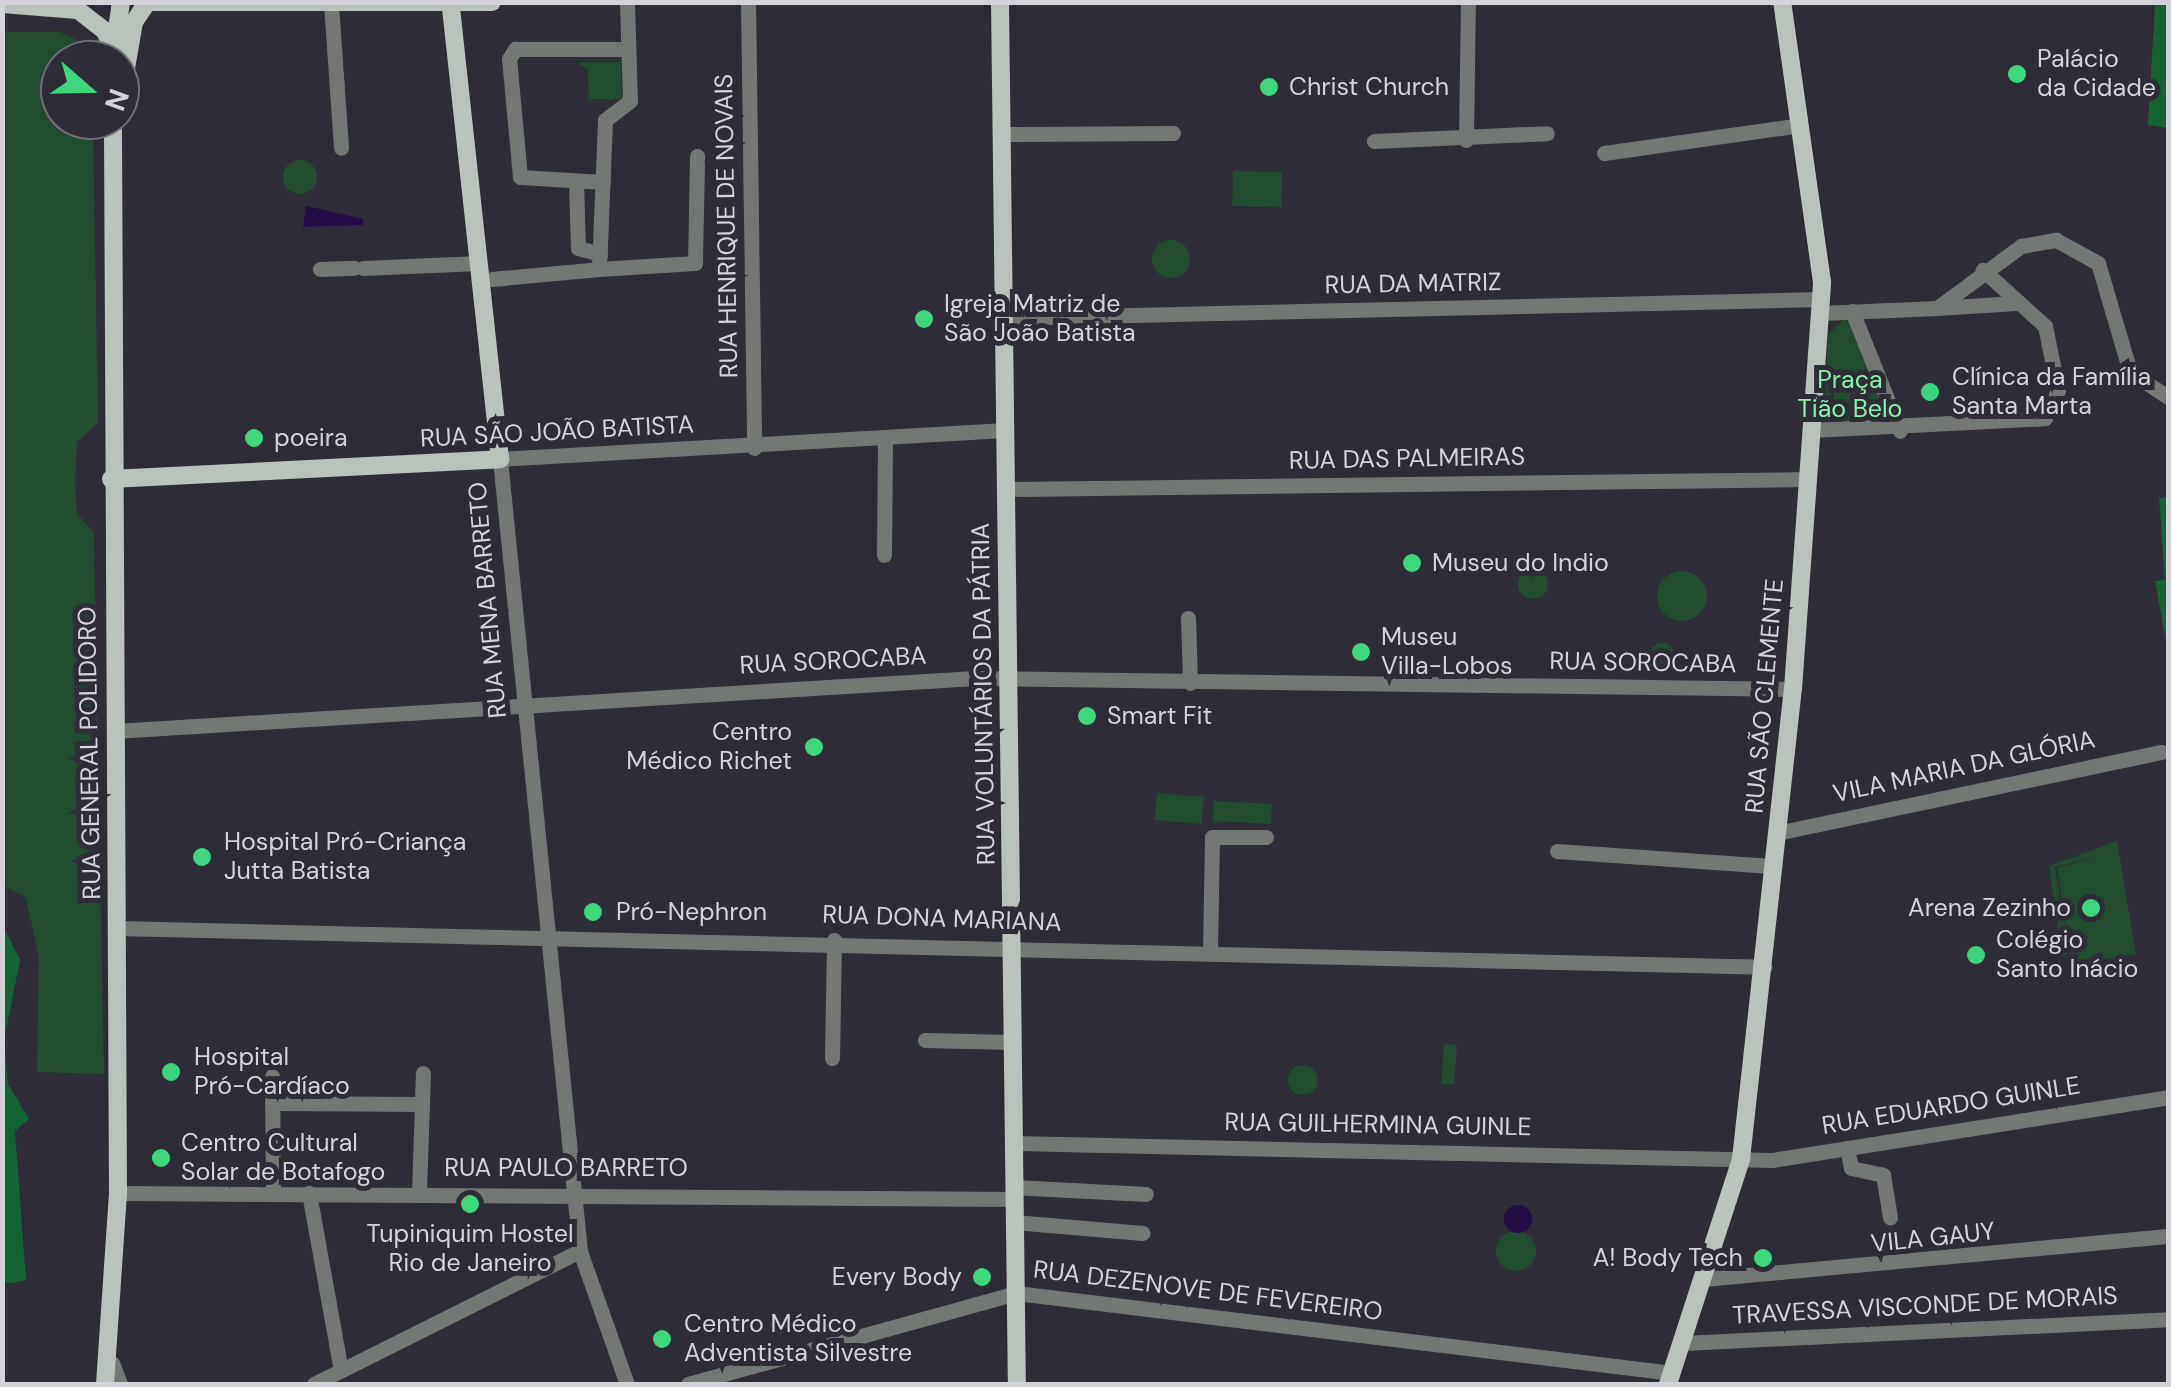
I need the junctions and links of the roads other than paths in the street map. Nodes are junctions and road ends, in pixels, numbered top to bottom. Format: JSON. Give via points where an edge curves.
{"nodes":[{"id":1,"x":121,"y":2,"type":"edge"},
{"id":2,"x":492,"y":2,"type":"edge"},
{"id":3,"x":626,"y":2,"type":"edge"},
{"id":4,"x":748,"y":2,"type":"edge"},
{"id":5,"x":1000,"y":2,"type":"edge"},
{"id":6,"x":1782,"y":2,"type":"edge"},
{"id":7,"x":146,"y":3,"type":"edge"},
{"id":8,"x":450,"y":3,"type":"edge"},
{"id":9,"x":2,"y":4,"type":"edge"},
{"id":10,"x":270,"y":4,"type":"edge"},
{"id":11,"x":331,"y":4,"type":"edge"},
{"id":12,"x":1467,"y":7,"type":"edge"},
{"id":13,"x":108,"y":40,"type":"edge"},
{"id":14,"x":116,"y":40,"type":"edge"},
{"id":15,"x":131,"y":40,"type":"edge"},
{"id":16,"x":628,"y":49,"type":"junction"},
{"id":17,"x":1800,"y":125,"type":"junction"},
{"id":18,"x":1173,"y":133,"type":"dead end"},
{"id":19,"x":1547,"y":133,"type":"dead end"},
{"id":20,"x":1002,"y":134,"type":"junction"},
{"id":21,"x":113,"y":140,"type":"edge"},
{"id":22,"x":1374,"y":140,"type":"dead end"},
{"id":23,"x":1466,"y":140,"type":"junction"},
{"id":24,"x":340,"y":148,"type":"dead end"},
{"id":25,"x":1604,"y":153,"type":"dead end"},
{"id":26,"x":697,"y":156,"type":"dead end"},
{"id":27,"x":576,"y":181,"type":"junction"},
{"id":28,"x":603,"y":182,"type":"junction"},
{"id":29,"x":600,"y":261,"type":"junction"},
{"id":30,"x":479,"y":263,"type":"junction"},
{"id":31,"x":320,"y":269,"type":"dead end"},
{"id":32,"x":1984,"y":270,"type":"junction"},
{"id":33,"x":492,"y":279,"type":"dead end"},
{"id":34,"x":2016,"y":303,"type":"junction"},
{"id":35,"x":1822,"y":306,"type":"junction"},
{"id":36,"x":1936,"y":308,"type":"junction"},
{"id":37,"x":1852,"y":312,"type":"junction"},
{"id":38,"x":1005,"y":318,"type":"junction"},
{"id":39,"x":2168,"y":397,"type":"edge"},
{"id":40,"x":1005,"y":430,"type":"junction"},
{"id":41,"x":1812,"y":430,"type":"junction"},
{"id":42,"x":1900,"y":430,"type":"junction"},
{"id":43,"x":885,"y":441,"type":"junction"},
{"id":44,"x":754,"y":448,"type":"junction"},
{"id":45,"x":500,"y":459,"type":"junction"},
{"id":46,"x":112,"y":479,"type":"junction"},
{"id":47,"x":1808,"y":479,"type":"junction"},
{"id":48,"x":1006,"y":489,"type":"junction"},
{"id":49,"x":884,"y":556,"type":"dead end"},
{"id":50,"x":1188,"y":618,"type":"dead end"},
{"id":51,"x":1008,"y":681,"type":"junction"},
{"id":52,"x":1190,"y":683,"type":"junction"},
{"id":53,"x":1793,"y":689,"type":"junction"},
{"id":54,"x":523,"y":704,"type":"junction"},
{"id":55,"x":115,"y":732,"type":"junction"},
{"id":56,"x":2162,"y":752,"type":"dead end"},
{"id":57,"x":1777,"y":832,"type":"junction"},
{"id":58,"x":1266,"y":837,"type":"dead end"},
{"id":59,"x":1557,"y":851,"type":"dead end"},
{"id":60,"x":1774,"y":866,"type":"junction"},
{"id":61,"x":116,"y":928,"type":"junction"},
{"id":62,"x":834,"y":940,"type":"junction"},
{"id":63,"x":547,"y":941,"type":"junction"},
{"id":64,"x":1011,"y":947,"type":"junction"},
{"id":65,"x":1210,"y":952,"type":"junction"},
{"id":66,"x":1765,"y":967,"type":"junction"},
{"id":67,"x":925,"y":1040,"type":"dead end"},
{"id":68,"x":1012,"y":1042,"type":"junction"},
{"id":69,"x":832,"y":1058,"type":"dead end"},
{"id":70,"x":423,"y":1073,"type":"dead end"},
{"id":71,"x":272,"y":1076,"type":"dead end"},
{"id":72,"x":2168,"y":1097,"type":"edge"},
{"id":73,"x":272,"y":1103,"type":"junction"},
{"id":74,"x":422,"y":1104,"type":"junction"},
{"id":75,"x":1014,"y":1142,"type":"junction"},
{"id":76,"x":1847,"y":1148,"type":"junction"},
{"id":77,"x":1741,"y":1159,"type":"junction"},
{"id":78,"x":1039,"y":1186,"type":"junction"},
{"id":79,"x":419,"y":1192,"type":"junction"},
{"id":80,"x":575,"y":1192,"type":"junction"},
{"id":81,"x":118,"y":1193,"type":"junction"},
{"id":82,"x":273,"y":1193,"type":"junction"},
{"id":83,"x":308,"y":1193,"type":"junction"},
{"id":84,"x":1013,"y":1193,"type":"junction"},
{"id":85,"x":1146,"y":1194,"type":"dead end"},
{"id":86,"x":1890,"y":1217,"type":"dead end"},
{"id":87,"x":1014,"y":1222,"type":"junction"},
{"id":88,"x":1038,"y":1222,"type":"junction"},
{"id":89,"x":1143,"y":1232,"type":"dead end"},
{"id":90,"x":2167,"y":1236,"type":"edge"},
{"id":91,"x":580,"y":1252,"type":"junction"},
{"id":92,"x":1704,"y":1279,"type":"junction"},
{"id":93,"x":1016,"y":1293,"type":"junction"},
{"id":94,"x":2168,"y":1319,"type":"edge"},
{"id":95,"x":1683,"y":1343,"type":"junction"},
{"id":96,"x":112,"y":1363,"type":"junction"},
{"id":97,"x":340,"y":1366,"type":"junction"},
{"id":98,"x":1670,"y":1379,"type":"edge"},
{"id":99,"x":105,"y":1384,"type":"edge"},
{"id":100,"x":120,"y":1384,"type":"edge"},
{"id":101,"x":314,"y":1384,"type":"edge"},
{"id":102,"x":628,"y":1384,"type":"edge"},
{"id":103,"x":688,"y":1384,"type":"edge"},
{"id":104,"x":1018,"y":1384,"type":"edge"}],
"edges":[{"from":1,"to":14,"type":"main road"},
{"from":2,"to":8,"type":"main road"},
{"from":3,"to":16,"type":"street"},
{"from":4,"to":44,"type":"street","name":"RUA HENRIQUE DE NOVAIS"},
{"from":5,"to":20,"type":"main road","name":"RUA VOLUNTÁRIOS DA PÁTRIA"},
{"from":6,"to":17,"type":"main road","name":"RUA SÃO CLEMENTE"},
{"from":7,"to":10,"type":"main road"},
{"from":7,"to":15,"type":"main road"},
{"from":8,"to":11,"type":"main road"},
{"from":8,"to":30,"type":"main road","name":"RUA MENA BARRETO"},
{"from":9,"to":13,"type":"main road","via":[[78,10]]},
{"from":10,"to":11,"type":"main road"},
{"from":11,"to":24,"type":"street"},
{"from":12,"to":23,"type":"street"},
{"from":16,"to":27,"type":"street","via":[[510,53],[516,172]]},
{"from":16,"to":28,"type":"street","via":[[630,101],[605,120]]},
{"from":17,"to":25,"type":"street"},
{"from":17,"to":35,"type":"main road","name":"RUA SÃO CLEMENTE"},
{"from":18,"to":20,"type":"street"},
{"from":19,"to":23,"type":"street"},
{"from":20,"to":38,"type":"main road","name":"RUA VOLUNTÁRIOS DA PÁTRIA"},
{"from":21,"to":46,"type":"main road","name":"RUA GENERAL POLIDORO"},
{"from":22,"to":23,"type":"street"},
{"from":26,"to":29,"type":"street","via":[[695,263]]},
{"from":27,"to":28,"type":"street"},
{"from":27,"to":29,"type":"street","via":[[578,248]]},
{"from":28,"to":29,"type":"street"},
{"from":29,"to":33,"type":"street"},
{"from":30,"to":31,"type":"street"},
{"from":30,"to":45,"type":"main road","name":"RUA MENA BARRETO"},
{"from":32,"to":34,"type":"street"},
{"from":32,"to":36,"type":"street"},
{"from":32,"to":39,"type":"street","via":[[2040,240],[2083,250],[2105,274],[2130,372]]},
{"from":34,"to":36,"type":"street","name":"RUA DA MATRIZ"},
{"from":34,"to":42,"type":"street","via":[[2045,326],[2057,376],[2051,411],[2035,422]]},
{"from":35,"to":37,"type":"street","name":"RUA DA MATRIZ"},
{"from":35,"to":38,"type":"street","name":"RUA DA MATRIZ"},
{"from":35,"to":41,"type":"main road","name":"RUA SÃO CLEMENTE"},
{"from":36,"to":37,"type":"street","name":"RUA DA MATRIZ"},
{"from":37,"to":42,"type":"street"},
{"from":38,"to":40,"type":"main road","name":"RUA VOLUNTÁRIOS DA PÁTRIA"},
{"from":40,"to":43,"type":"street","name":"RUA SÃO JOÃO BATISTA"},
{"from":40,"to":48,"type":"main road","name":"RUA VOLUNTÁRIOS DA PÁTRIA"},
{"from":41,"to":42,"type":"street"},
{"from":41,"to":47,"type":"main road","name":"RUA SÃO CLEMENTE"},
{"from":43,"to":44,"type":"street","name":"RUA SÃO JOÃO BATISTA"},
{"from":43,"to":49,"type":"street"},
{"from":44,"to":45,"type":"street","name":"RUA SÃO JOÃO BATISTA"},
{"from":45,"to":46,"type":"main road","name":"RUA SÃO JOÃO BATISTA"},
{"from":45,"to":54,"type":"street","name":"RUA MENA BARRETO"},
{"from":46,"to":55,"type":"main road","name":"RUA GENERAL POLIDORO"},
{"from":47,"to":48,"type":"street","name":"RUA DAS PALMEIRAS"},
{"from":47,"to":53,"type":"main road","name":"RUA SÃO CLEMENTE"},
{"from":48,"to":51,"type":"main road","name":"RUA VOLUNTÁRIOS DA PÁTRIA"},
{"from":50,"to":52,"type":"street"},
{"from":51,"to":52,"type":"street","name":"RUA SOROCABA"},
{"from":51,"to":54,"type":"street","name":"RUA SOROCABA"},
{"from":51,"to":64,"type":"main road","name":"RUA VOLUNTÁRIOS DA PÁTRIA"},
{"from":52,"to":53,"type":"street","name":"RUA SOROCABA"},
{"from":53,"to":57,"type":"main road","name":"RUA SÃO CLEMENTE"},
{"from":54,"to":55,"type":"street","name":"RUA SOROCABA"},
{"from":54,"to":63,"type":"street","name":"RUA MENA BARRETO"},
{"from":55,"to":61,"type":"main road","name":"RUA GENERAL POLIDORO"},
{"from":56,"to":57,"type":"street","name":"VILA MARIA DA GLÓRIA"},
{"from":57,"to":60,"type":"main road","name":"RUA SÃO CLEMENTE"},
{"from":58,"to":65,"type":"street","via":[[1212,837]]},
{"from":59,"to":60,"type":"street"},
{"from":60,"to":66,"type":"main road","name":"RUA SÃO CLEMENTE"},
{"from":61,"to":63,"type":"street","name":"RUA DONA MARIANA"},
{"from":61,"to":81,"type":"main road","name":"RUA GENERAL POLIDORO"},
{"from":62,"to":63,"type":"street","name":"RUA DONA MARIANA"},
{"from":62,"to":64,"type":"street","name":"RUA DONA MARIANA"},
{"from":62,"to":69,"type":"street"},
{"from":63,"to":80,"type":"street","name":"RUA MENA BARRETO"},
{"from":64,"to":65,"type":"street","name":"RUA DONA MARIANA"},
{"from":64,"to":68,"type":"main road","name":"RUA VOLUNTÁRIOS DA PÁTRIA"},
{"from":65,"to":66,"type":"street","name":"RUA DONA MARIANA"},
{"from":66,"to":77,"type":"main road","name":"RUA SÃO CLEMENTE"},
{"from":67,"to":68,"type":"street"},
{"from":68,"to":75,"type":"main road","name":"RUA VOLUNTÁRIOS DA PÁTRIA"},
{"from":70,"to":74,"type":"street"},
{"from":71,"to":73,"type":"street"},
{"from":72,"to":76,"type":"street","name":"RUA EDUARDO GUINLE"},
{"from":73,"to":74,"type":"street"},
{"from":73,"to":82,"type":"street"},
{"from":74,"to":79,"type":"street"},
{"from":75,"to":77,"type":"street","name":"RUA GUILHERMINA GUINLE"},
{"from":75,"to":84,"type":"main road","name":"RUA VOLUNTÁRIOS DA PÁTRIA"},
{"from":76,"to":77,"type":"street","name":"RUA EDUARDO GUINLE"},
{"from":76,"to":86,"type":"street","via":[[1851,1168],[1882,1175]]},
{"from":77,"to":92,"type":"main road","name":"RUA SÃO CLEMENTE"},
{"from":78,"to":84,"type":"street","name":"RUA PAULO BARRETO"},
{"from":78,"to":85,"type":"street","name":"RUA PAULO BARRETO"},
{"from":78,"to":88,"type":"street"},
{"from":79,"to":80,"type":"street","name":"RUA PAULO BARRETO"},
{"from":79,"to":83,"type":"street","name":"RUA PAULO BARRETO"},
{"from":80,"to":84,"type":"street","name":"RUA PAULO BARRETO"},
{"from":80,"to":91,"type":"street","name":"RUA MENA BARRETO"},
{"from":81,"to":82,"type":"street","name":"RUA PAULO BARRETO"},
{"from":81,"to":96,"type":"main road","name":"RUA GENERAL POLIDORO"},
{"from":82,"to":83,"type":"street","name":"RUA PAULO BARRETO"},
{"from":83,"to":97,"type":"street"},
{"from":84,"to":87,"type":"main road","name":"RUA VOLUNTÁRIOS DA PÁTRIA"},
{"from":87,"to":88,"type":"street"},
{"from":87,"to":93,"type":"main road","name":"RUA VOLUNTÁRIOS DA PÁTRIA"},
{"from":88,"to":89,"type":"street"},
{"from":90,"to":92,"type":"street","name":"VILA GAUY"},
{"from":91,"to":97,"type":"street"},
{"from":91,"to":102,"type":"street","name":"RUA MENA BARRETO"},
{"from":92,"to":95,"type":"main road","name":"RUA SÃO CLEMENTE"},
{"from":93,"to":98,"type":"street","name":"RUA DEZENOVE DE FEVEREIRO"},
{"from":93,"to":103,"type":"street","name":"RUA DEZENOVE DE FEVEREIRO"},
{"from":93,"to":104,"type":"main road","name":"RUA VOLUNTÁRIOS DA PÁTRIA"},
{"from":94,"to":95,"type":"street","name":"TRAVESSA VISCONDE DE MORAIS"},
{"from":95,"to":98,"type":"main road","name":"RUA SÃO CLEMENTE"},
{"from":96,"to":99,"type":"main road"},
{"from":96,"to":100,"type":"street","name":"RUA GENERAL POLIDORO"},
{"from":97,"to":101,"type":"street"}]}
